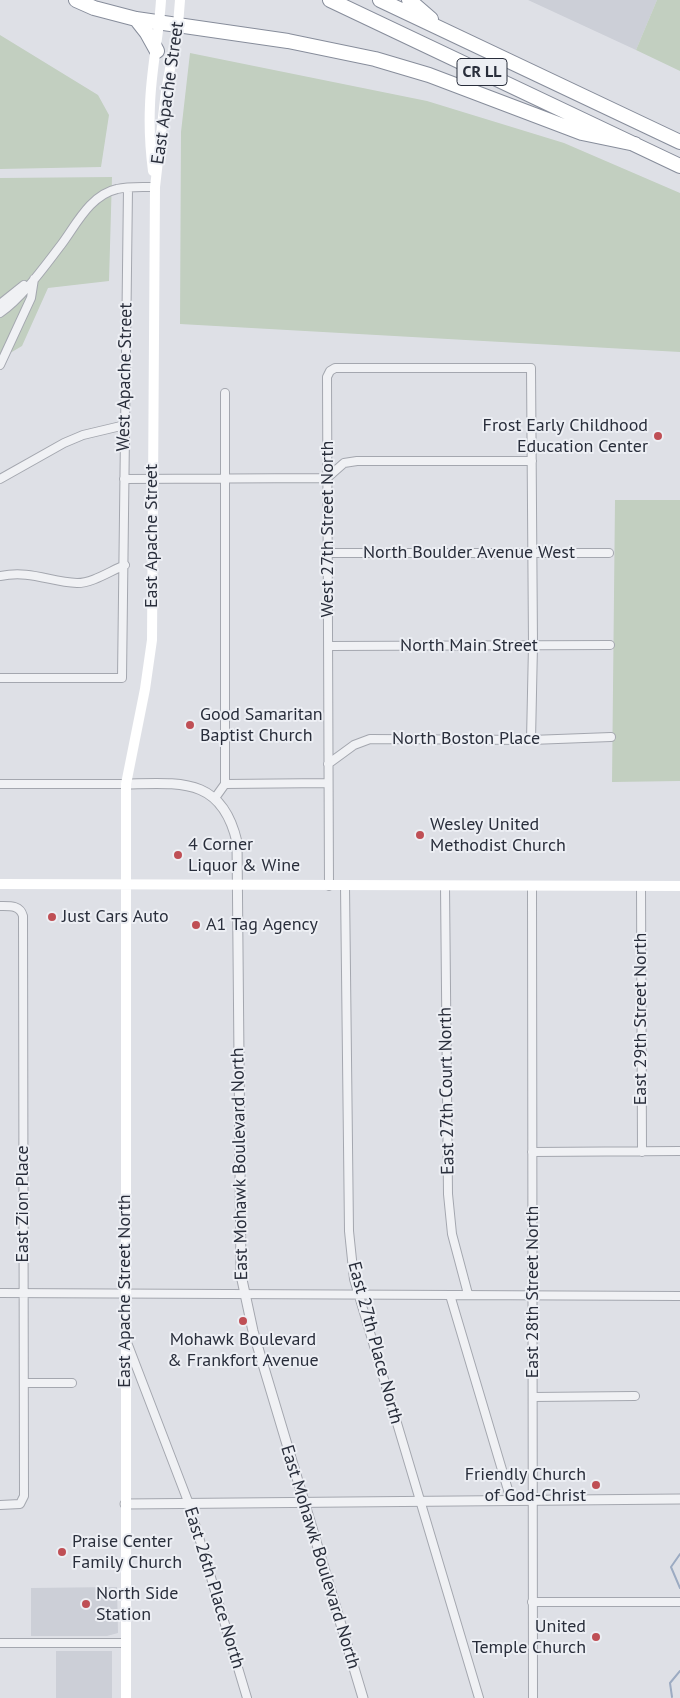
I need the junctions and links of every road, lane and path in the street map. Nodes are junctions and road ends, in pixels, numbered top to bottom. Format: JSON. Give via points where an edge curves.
{"nodes":[{"id":1,"x":76,"y":0,"type":"edge"},
{"id":2,"x":161,"y":0,"type":"edge"},
{"id":3,"x":180,"y":0,"type":"edge"},
{"id":4,"x":330,"y":0,"type":"edge"},
{"id":5,"x":380,"y":0,"type":"edge"},
{"id":6,"x":409,"y":0,"type":"edge"},
{"id":7,"x":136,"y":19,"type":"junction"},
{"id":8,"x":160,"y":23,"type":"junction"},
{"id":9,"x":178,"y":25,"type":"junction"},
{"id":10,"x":447,"y":32,"type":"junction"},
{"id":11,"x":157,"y":51,"type":"junction"},
{"id":12,"x":680,"y":142,"type":"edge"},
{"id":13,"x":635,"y":144,"type":"junction"},
{"id":14,"x":680,"y":166,"type":"edge"},
{"id":15,"x":155,"y":187,"type":"junction"},
{"id":16,"x":128,"y":188,"type":"junction"},
{"id":17,"x":34,"y":278,"type":"junction"},
{"id":18,"x":0,"y":304,"type":"edge"},
{"id":19,"x":0,"y":312,"type":"edge"},
{"id":20,"x":0,"y":365,"type":"edge"},
{"id":21,"x":224,"y":393,"type":"dead end"},
{"id":22,"x":125,"y":425,"type":"junction"},
{"id":23,"x":532,"y":461,"type":"junction"},
{"id":24,"x":153,"y":478,"type":"junction"},
{"id":25,"x":225,"y":478,"type":"junction"},
{"id":26,"x":327,"y":478,"type":"junction"},
{"id":27,"x":0,"y":479,"type":"edge"},
{"id":28,"x":124,"y":479,"type":"junction"},
{"id":29,"x":328,"y":553,"type":"junction"},
{"id":30,"x":533,"y":553,"type":"junction"},
{"id":31,"x":609,"y":553,"type":"dead end"},
{"id":32,"x":125,"y":565,"type":"junction"},
{"id":33,"x":0,"y":576,"type":"edge"},
{"id":34,"x":533,"y":645,"type":"junction"},
{"id":35,"x":610,"y":645,"type":"dead end"},
{"id":36,"x":328,"y":646,"type":"junction"},
{"id":37,"x":0,"y":678,"type":"edge"},
{"id":38,"x":611,"y":737,"type":"dead end"},
{"id":39,"x":531,"y":740,"type":"junction"},
{"id":40,"x":328,"y":764,"type":"junction"},
{"id":41,"x":328,"y":783,"type":"junction"},
{"id":42,"x":0,"y":784,"type":"edge"},
{"id":43,"x":126,"y":784,"type":"junction"},
{"id":44,"x":225,"y":784,"type":"junction"},
{"id":45,"x":215,"y":798,"type":"junction"},
{"id":46,"x":0,"y":884,"type":"edge"},
{"id":47,"x":125,"y":884,"type":"junction"},
{"id":48,"x":237,"y":886,"type":"junction"},
{"id":49,"x":329,"y":886,"type":"junction"},
{"id":50,"x":345,"y":886,"type":"junction"},
{"id":51,"x":445,"y":886,"type":"junction"},
{"id":52,"x":532,"y":886,"type":"junction"},
{"id":53,"x":641,"y":886,"type":"junction"},
{"id":54,"x":680,"y":886,"type":"edge"},
{"id":55,"x":0,"y":906,"type":"edge"},
{"id":56,"x":532,"y":1152,"type":"junction"},
{"id":57,"x":642,"y":1152,"type":"junction"},
{"id":58,"x":680,"y":1152,"type":"edge"},
{"id":59,"x":0,"y":1293,"type":"edge"},
{"id":60,"x":23,"y":1293,"type":"junction"},
{"id":61,"x":125,"y":1294,"type":"junction"},
{"id":62,"x":244,"y":1294,"type":"junction"},
{"id":63,"x":468,"y":1294,"type":"junction"},
{"id":64,"x":358,"y":1295,"type":"junction"},
{"id":65,"x":450,"y":1295,"type":"junction"},
{"id":66,"x":533,"y":1295,"type":"junction"},
{"id":67,"x":680,"y":1296,"type":"edge"},
{"id":68,"x":126,"y":1339,"type":"junction"},
{"id":69,"x":24,"y":1383,"type":"junction"},
{"id":70,"x":72,"y":1383,"type":"dead end"},
{"id":71,"x":635,"y":1396,"type":"dead end"},
{"id":72,"x":533,"y":1397,"type":"junction"},
{"id":73,"x":680,"y":1499,"type":"edge"},
{"id":74,"x":420,"y":1500,"type":"junction"},
{"id":75,"x":511,"y":1500,"type":"junction"},
{"id":76,"x":533,"y":1500,"type":"junction"},
{"id":77,"x":304,"y":1502,"type":"junction"},
{"id":78,"x":125,"y":1504,"type":"junction"},
{"id":79,"x":189,"y":1504,"type":"junction"},
{"id":80,"x":0,"y":1505,"type":"edge"},
{"id":81,"x":532,"y":1602,"type":"junction"},
{"id":82,"x":680,"y":1602,"type":"edge"},
{"id":83,"x":0,"y":1643,"type":"edge"},
{"id":84,"x":126,"y":1643,"type":"junction"},
{"id":85,"x":126,"y":1698,"type":"edge"},
{"id":86,"x":247,"y":1698,"type":"edge"},
{"id":87,"x":363,"y":1698,"type":"edge"},
{"id":88,"x":479,"y":1698,"type":"edge"},
{"id":89,"x":533,"y":1698,"type":"edge"}],
"edges":[{"from":1,"to":7,"type":"highway"},
{"from":2,"to":8,"type":"main road","name":"East Apache Street"},
{"from":3,"to":9,"type":"main road","name":"East Apache Street"},
{"from":4,"to":13,"type":"highway","number":"CR LL"},
{"from":5,"to":10,"type":"highway","number":"CR LL"},
{"from":6,"to":10,"type":"highway"},
{"from":7,"to":8,"type":"highway"},
{"from":7,"to":11,"type":"highway"},
{"from":8,"to":9,"type":"highway"},
{"from":8,"to":11,"type":"main road","name":"East Apache Street"},
{"from":9,"to":13,"type":"highway","via":[[288,41],[375,59],[470,90],[582,133]]},
{"from":9,"to":15,"type":"main road","name":"East Apache Street","via":[[166,91]]},
{"from":10,"to":12,"type":"highway","number":"CR LL"},
{"from":11,"to":15,"type":"main road","name":"East Apache Street","via":[[149,126]]},
{"from":13,"to":14,"type":"highway","number":"CR LL"},
{"from":15,"to":16,"type":"street"},
{"from":15,"to":24,"type":"main road","name":"East Apache Street"},
{"from":16,"to":17,"type":"street","via":[[105,194],[82,213]]},
{"from":16,"to":22,"type":"street","name":"West Apache Street"},
{"from":17,"to":18,"type":"street"},
{"from":17,"to":19,"type":"street","via":[[16,302]]},
{"from":17,"to":20,"type":"street","via":[[31,298]]},
{"from":21,"to":25,"type":"street"},
{"from":22,"to":27,"type":"street","via":[[64,443]]},
{"from":22,"to":28,"type":"street","name":"West Apache Street"},
{"from":23,"to":26,"type":"street","via":[[357,461],[344,464]]},
{"from":23,"to":26,"type":"street","name":"West 27th Street North","via":[[531,368],[335,368],[327,377]]},
{"from":23,"to":30,"type":"street"},
{"from":24,"to":25,"type":"street"},
{"from":24,"to":28,"type":"street"},
{"from":24,"to":43,"type":"main road","name":"East Apache Street","via":[[152,640]]},
{"from":25,"to":26,"type":"street"},
{"from":25,"to":44,"type":"street"},
{"from":26,"to":29,"type":"street","name":"West 27th Street North"},
{"from":28,"to":32,"type":"street","name":"West Apache Street"},
{"from":29,"to":30,"type":"street","name":"North Boulder Avenue West"},
{"from":29,"to":36,"type":"street","name":"West 27th Street North"},
{"from":30,"to":31,"type":"street","name":"North Boulder Avenue West"},
{"from":30,"to":34,"type":"street"},
{"from":32,"to":33,"type":"street","via":[[87,582],[41,575]]},
{"from":32,"to":37,"type":"street","name":"East Apache Street","via":[[122,678]]},
{"from":34,"to":35,"type":"street","name":"North Main Street"},
{"from":34,"to":36,"type":"street","name":"North Main Street"},
{"from":34,"to":39,"type":"street"},
{"from":36,"to":40,"type":"street","name":"West 27th Street North"},
{"from":38,"to":39,"type":"street","name":"North Boston Place"},
{"from":39,"to":40,"type":"street","name":"North Boston Place","via":[[370,739],[354,745]]},
{"from":40,"to":41,"type":"street","name":"West 27th Street North"},
{"from":41,"to":44,"type":"street"},
{"from":41,"to":49,"type":"street","name":"West 27th Street North"},
{"from":42,"to":43,"type":"street"},
{"from":43,"to":45,"type":"street","via":[[177,783]]},
{"from":43,"to":47,"type":"main road","name":"East Apache Street"},
{"from":44,"to":45,"type":"street"},
{"from":45,"to":48,"type":"street","name":"East Mohawk Boulevard North","via":[[228,813],[233,826],[237,842]]},
{"from":46,"to":47,"type":"main road"},
{"from":47,"to":48,"type":"main road"},
{"from":47,"to":61,"type":"main road","name":"East Apache Street North"},
{"from":48,"to":49,"type":"main road"},
{"from":48,"to":62,"type":"street","name":"East Mohawk Boulevard North","via":[[239,1237]]},
{"from":49,"to":50,"type":"main road"},
{"from":50,"to":51,"type":"main road"},
{"from":50,"to":64,"type":"street","name":"East 27th Place North","via":[[349,1231]]},
{"from":51,"to":52,"type":"main road"},
{"from":51,"to":63,"type":"street","name":"East 27th Court North","via":[[448,1194],[452,1234]]},
{"from":52,"to":53,"type":"main road"},
{"from":52,"to":56,"type":"street","name":"East 28th Street North"},
{"from":53,"to":54,"type":"main road"},
{"from":53,"to":57,"type":"street","name":"East 29th Street North"},
{"from":55,"to":60,"type":"street","name":"East Zion Place","via":[[19,908],[23,916]]},
{"from":56,"to":57,"type":"street"},
{"from":56,"to":66,"type":"street","name":"East 28th Street North"},
{"from":57,"to":58,"type":"street"},
{"from":59,"to":60,"type":"street"},
{"from":60,"to":61,"type":"street"},
{"from":60,"to":69,"type":"street","name":"East Zion Place"},
{"from":61,"to":62,"type":"street"},
{"from":61,"to":68,"type":"main road","name":"East Apache Street North"},
{"from":62,"to":64,"type":"street"},
{"from":62,"to":77,"type":"street","name":"East Mohawk Boulevard North"},
{"from":63,"to":65,"type":"street"},
{"from":63,"to":66,"type":"street"},
{"from":64,"to":65,"type":"street"},
{"from":64,"to":74,"type":"street","name":"East 27th Place North"},
{"from":65,"to":75,"type":"street"},
{"from":66,"to":67,"type":"street"},
{"from":66,"to":72,"type":"street","name":"East 28th Street North"},
{"from":68,"to":78,"type":"main road","name":"East Apache Street North"},
{"from":68,"to":79,"type":"street","name":"East 26th Place North"},
{"from":69,"to":70,"type":"street"},
{"from":69,"to":80,"type":"street","name":"East Zion Place","via":[[22,1501],[15,1505]]},
{"from":71,"to":72,"type":"street"},
{"from":72,"to":76,"type":"street","name":"East 28th Street North"},
{"from":73,"to":76,"type":"street"},
{"from":74,"to":75,"type":"street"},
{"from":74,"to":77,"type":"street"},
{"from":74,"to":88,"type":"street","name":"East 27th Place North"},
{"from":75,"to":76,"type":"street"},
{"from":76,"to":81,"type":"street","name":"East 28th Street North"},
{"from":77,"to":79,"type":"street"},
{"from":77,"to":87,"type":"street","name":"East Mohawk Boulevard North"},
{"from":78,"to":79,"type":"street"},
{"from":78,"to":84,"type":"main road","name":"East Apache Street North"},
{"from":79,"to":86,"type":"street","name":"East 26th Place North"},
{"from":81,"to":82,"type":"street"},
{"from":81,"to":89,"type":"street","name":"East 28th Street North"},
{"from":83,"to":84,"type":"street"},
{"from":84,"to":85,"type":"main road","name":"East Apache Street North"}]}
